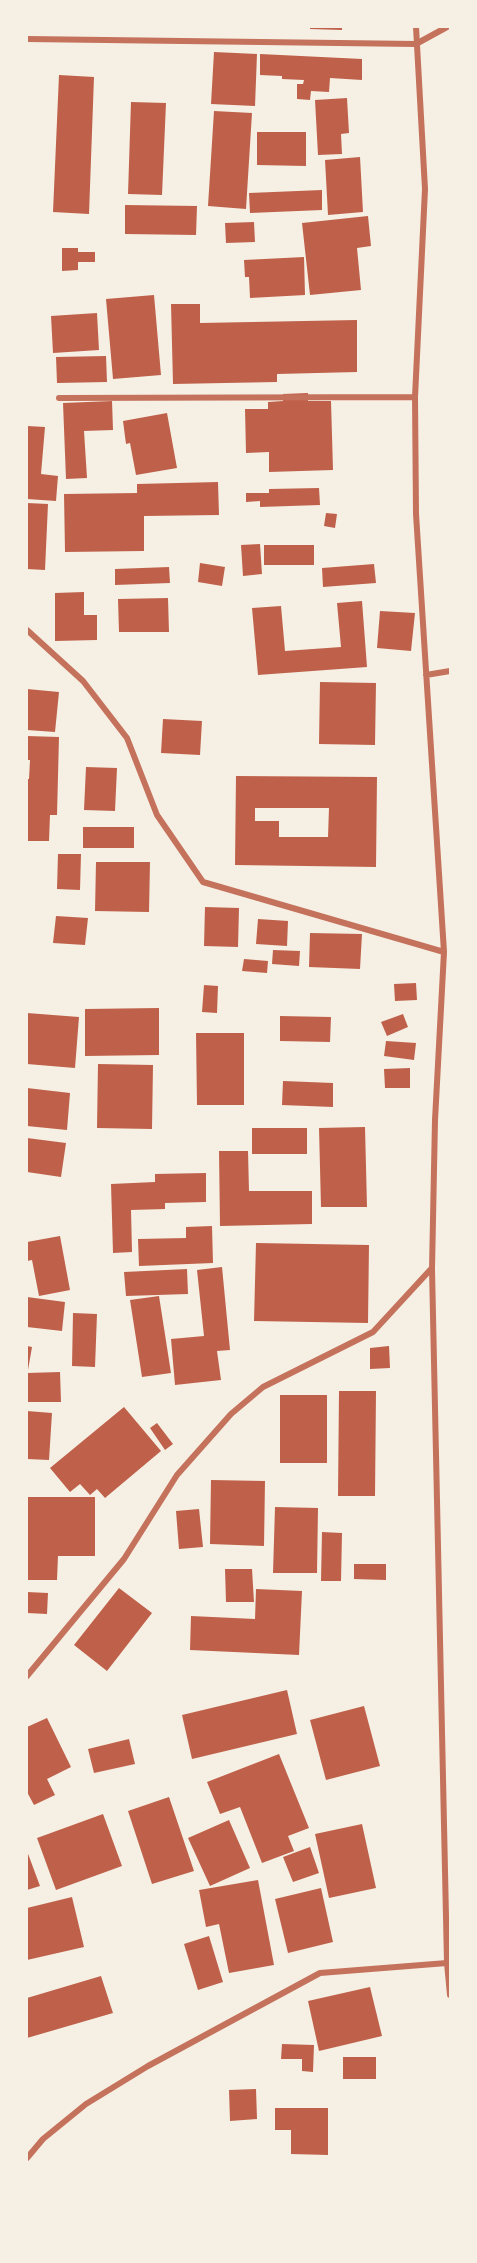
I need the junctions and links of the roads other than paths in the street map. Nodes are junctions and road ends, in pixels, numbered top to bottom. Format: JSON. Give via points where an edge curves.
{"nodes":[{"id":1,"x":416,"y":27,"type":"edge"},
{"id":2,"x":447,"y":27,"type":"edge"},
{"id":3,"x":27,"y":39,"type":"edge"},
{"id":4,"x":417,"y":44,"type":"junction"},
{"id":5,"x":414,"y":397,"type":"junction"},
{"id":6,"x":59,"y":398,"type":"dead end"},
{"id":7,"x":27,"y":630,"type":"edge"},
{"id":8,"x":450,"y":671,"type":"edge"},
{"id":9,"x":426,"y":675,"type":"junction"},
{"id":10,"x":444,"y":952,"type":"junction"},
{"id":11,"x":432,"y":1269,"type":"junction"},
{"id":12,"x":27,"y":1676,"type":"edge"},
{"id":13,"x":447,"y":1963,"type":"junction"},
{"id":14,"x":450,"y":1995,"type":"edge"},
{"id":15,"x":27,"y":2158,"type":"edge"}],
"edges":[{"from":1,"to":4,"type":"street"},
{"from":2,"to":4,"type":"street"},
{"from":3,"to":4,"type":"street"},
{"from":4,"to":5,"type":"street","via":[[425,189]]},
{"from":5,"to":6,"type":"street"},
{"from":5,"to":9,"type":"street","via":[[416,514]]},
{"from":7,"to":10,"type":"street","via":[[83,681],[127,738],[157,815],[203,882]]},
{"from":8,"to":9,"type":"street"},
{"from":9,"to":10,"type":"street"},
{"from":10,"to":11,"type":"street"},
{"from":11,"to":12,"type":"street","via":[[373,1332],[263,1387],[231,1414],[177,1475],[124,1559]]},
{"from":11,"to":13,"type":"street"},
{"from":13,"to":14,"type":"street"},
{"from":13,"to":15,"type":"street","via":[[320,1972],[86,2104],[43,2139]]}]}
